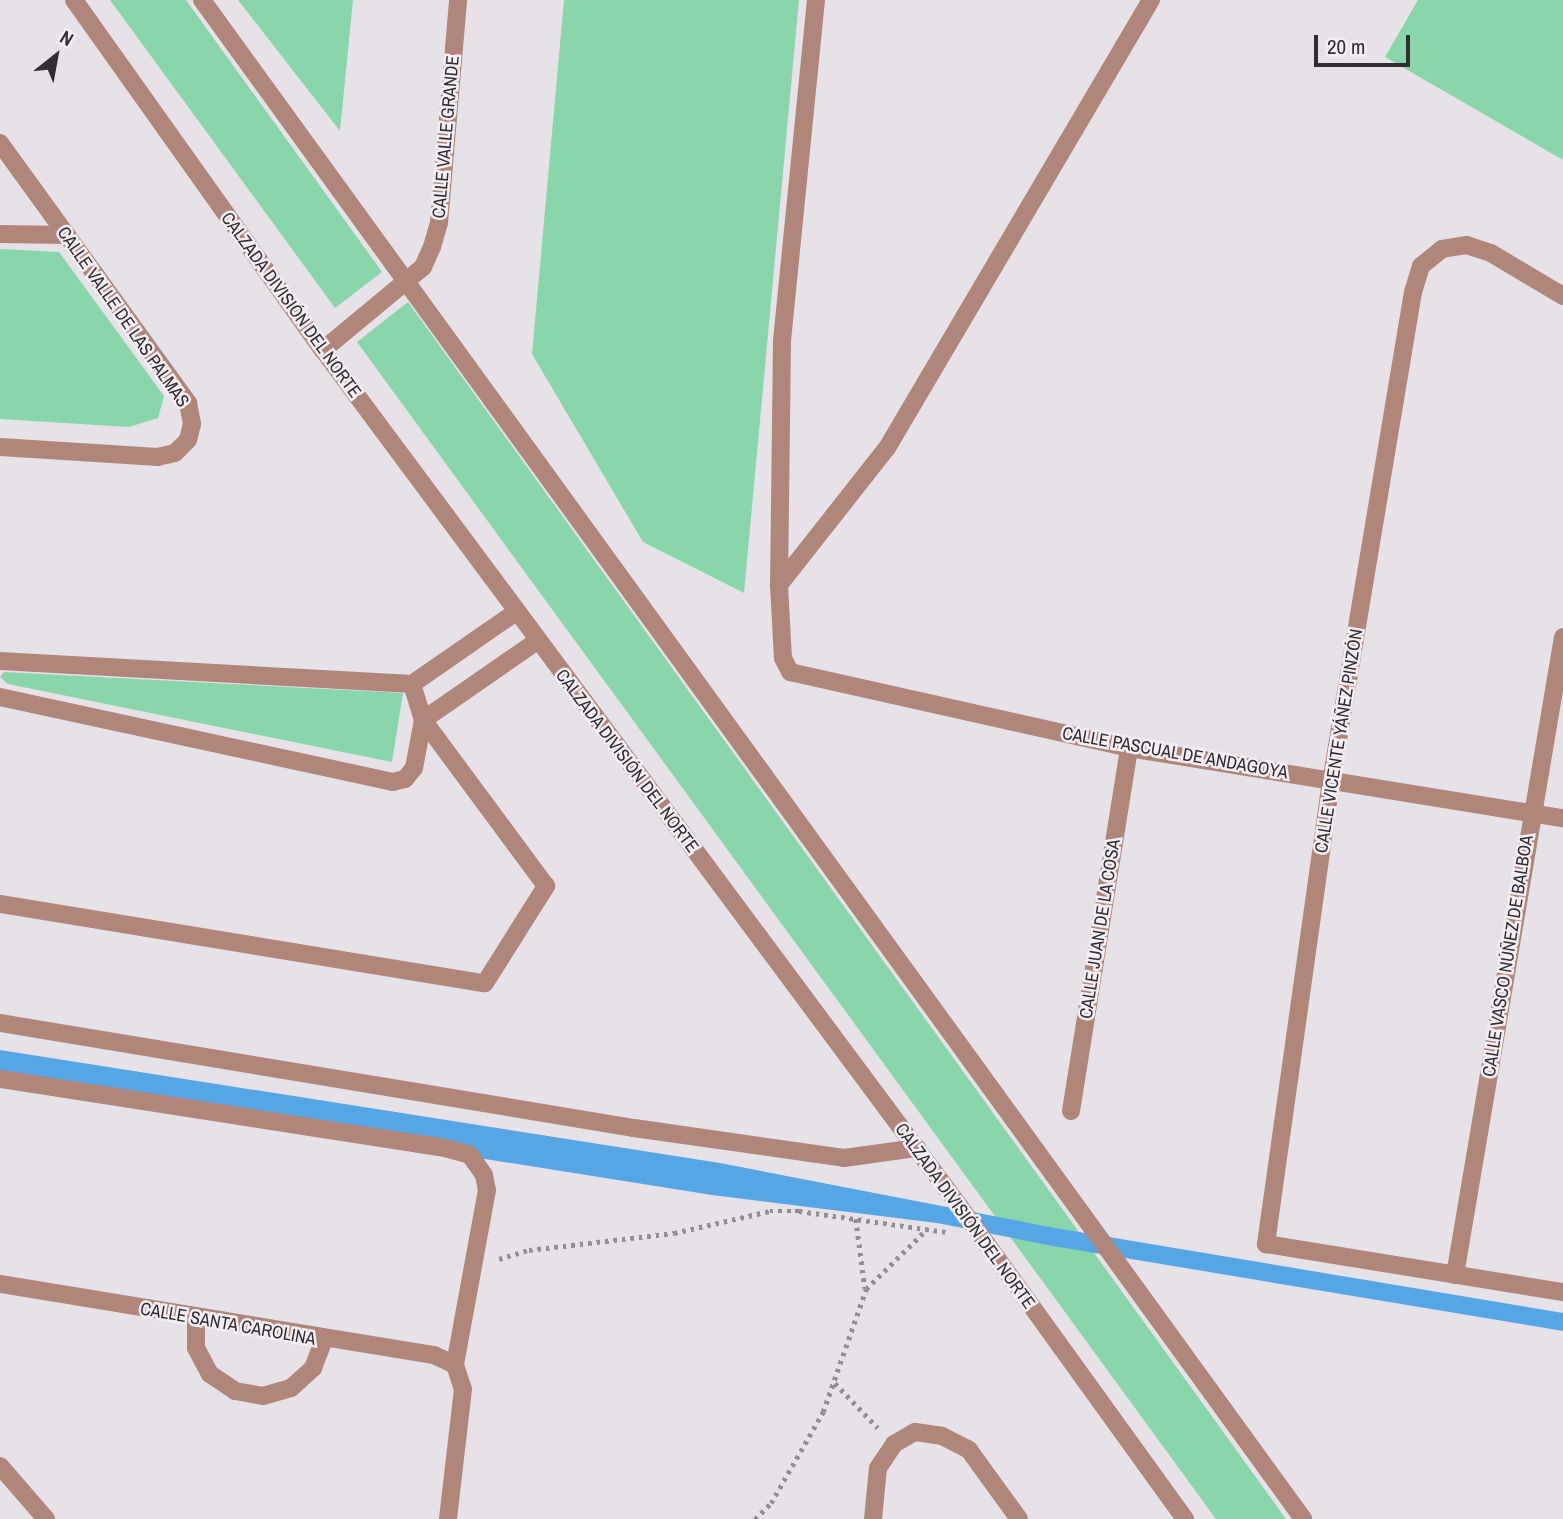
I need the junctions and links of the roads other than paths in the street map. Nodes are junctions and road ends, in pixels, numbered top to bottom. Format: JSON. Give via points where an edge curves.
{"nodes":[{"id":1,"x":74,"y":0,"type":"edge"},
{"id":2,"x":202,"y":0,"type":"edge"},
{"id":3,"x":458,"y":0,"type":"edge"},
{"id":4,"x":816,"y":0,"type":"edge"},
{"id":5,"x":1151,"y":0,"type":"edge"},
{"id":6,"x":0,"y":143,"type":"edge"},
{"id":7,"x":0,"y":234,"type":"edge"},
{"id":8,"x":67,"y":236,"type":"junction"},
{"id":9,"x":404,"y":284,"type":"junction"},
{"id":10,"x":1563,"y":296,"type":"edge"},
{"id":11,"x":323,"y":350,"type":"junction"},
{"id":12,"x":0,"y":447,"type":"edge"},
{"id":13,"x":779,"y":585,"type":"junction"},
{"id":14,"x":516,"y":612,"type":"junction"},
{"id":15,"x":1563,"y":637,"type":"edge"},
{"id":16,"x":537,"y":641,"type":"junction"},
{"id":17,"x":0,"y":661,"type":"edge"},
{"id":18,"x":412,"y":684,"type":"junction"},
{"id":19,"x":0,"y":697,"type":"edge"},
{"id":20,"x":423,"y":720,"type":"junction"},
{"id":21,"x":1129,"y":748,"type":"junction"},
{"id":22,"x":1331,"y":780,"type":"junction"},
{"id":23,"x":1531,"y":813,"type":"junction"},
{"id":24,"x":1563,"y":818,"type":"edge"},
{"id":25,"x":0,"y":904,"type":"edge"},
{"id":26,"x":0,"y":1023,"type":"edge"},
{"id":27,"x":0,"y":1079,"type":"edge"},
{"id":28,"x":1071,"y":1111,"type":"dead end"},
{"id":29,"x":916,"y":1148,"type":"junction"},
{"id":30,"x":1455,"y":1275,"type":"junction"},
{"id":31,"x":0,"y":1284,"type":"edge"},
{"id":32,"x":1563,"y":1292,"type":"edge"},
{"id":33,"x":196,"y":1319,"type":"junction"},
{"id":34,"x":324,"y":1340,"type":"junction"},
{"id":35,"x":455,"y":1365,"type":"junction"},
{"id":36,"x":0,"y":1466,"type":"edge"},
{"id":37,"x":46,"y":1519,"type":"edge"},
{"id":38,"x":448,"y":1519,"type":"edge"},
{"id":39,"x":873,"y":1519,"type":"edge"},
{"id":40,"x":1019,"y":1519,"type":"edge"},
{"id":41,"x":1185,"y":1519,"type":"edge"},
{"id":42,"x":1303,"y":1519,"type":"edge"}],
"edges":[{"from":1,"to":11,"type":"street","name":"CALZADA DIVISIÓN DEL NORTE"},
{"from":2,"to":9,"type":"street"},
{"from":3,"to":9,"type":"street","name":"CALLE VALLE GRANDE","via":[[439,223],[423,267]]},
{"from":4,"to":13,"type":"street","via":[[784,293]]},
{"from":5,"to":13,"type":"street","via":[[887,448]]},
{"from":6,"to":8,"type":"street","name":"CALLE VALLE DE LAS PALMAS"},
{"from":7,"to":8,"type":"street"},
{"from":8,"to":12,"type":"street","name":"CALLE VALLE DE LAS PALMAS","via":[[188,403],[192,424],[188,440],[175,453],[158,457]]},
{"from":9,"to":11,"type":"street","name":"CALLE VALLE GRANDE"},
{"from":9,"to":42,"type":"street"},
{"from":10,"to":22,"type":"street","name":"CALLE VICENTE YÁÑEZ PINZÓN","via":[[1491,253],[1467,244],[1442,249],[1421,266]]},
{"from":11,"to":14,"type":"street","name":"CALZADA DIVISIÓN DEL NORTE"},
{"from":13,"to":21,"type":"street","name":"CALLE PASCUAL DE ANDAGOYA","via":[[783,658],[790,672]]},
{"from":14,"to":16,"type":"street","name":"CALZADA DIVISIÓN DEL NORTE"},
{"from":14,"to":18,"type":"street"},
{"from":15,"to":23,"type":"street","name":"CALLE VASCO NÚÑEZ DE BALBOA"},
{"from":16,"to":20,"type":"street"},
{"from":16,"to":29,"type":"street","name":"CALZADA DIVISIÓN DEL NORTE"},
{"from":17,"to":18,"type":"street"},
{"from":18,"to":20,"type":"street"},
{"from":19,"to":20,"type":"street","via":[[393,782],[405,779],[414,768]]},
{"from":20,"to":25,"type":"street","via":[[546,886],[485,983]]},
{"from":21,"to":22,"type":"street","name":"CALLE PASCUAL DE ANDAGOYA"},
{"from":21,"to":28,"type":"street","name":"CALLE JUAN DE LA COSA"},
{"from":22,"to":23,"type":"street","name":"CALLE PASCUAL DE ANDAGOYA"},
{"from":22,"to":30,"type":"street","name":"CALLE VICENTE YÁÑEZ PINZÓN","via":[[1266,1244]]},
{"from":23,"to":24,"type":"street","name":"CALLE PASCUAL DE ANDAGOYA"},
{"from":23,"to":30,"type":"street","name":"CALLE VASCO NÚÑEZ DE BALBOA"},
{"from":26,"to":29,"type":"street","via":[[831,1156]]},
{"from":27,"to":35,"type":"street","via":[[462,1151],[476,1161],[487,1190]]},
{"from":29,"to":41,"type":"street","name":"CALZADA DIVISIÓN DEL NORTE"},
{"from":30,"to":32,"type":"street"},
{"from":31,"to":33,"type":"street","name":"CALLE SANTA CAROLINA"},
{"from":33,"to":34,"type":"street","name":"CALLE SANTA CAROLINA"},
{"from":33,"to":34,"type":"street","via":[[196,1348],[206,1366],[234,1391],[263,1396],[292,1388],[313,1368]]},
{"from":34,"to":35,"type":"street","name":"CALLE SANTA CAROLINA","via":[[433,1355]]},
{"from":35,"to":38,"type":"street","via":[[463,1389]]},
{"from":36,"to":37,"type":"street"},
{"from":39,"to":40,"type":"street","via":[[878,1468],[894,1444],[915,1432],[942,1436],[969,1450]]}]}
